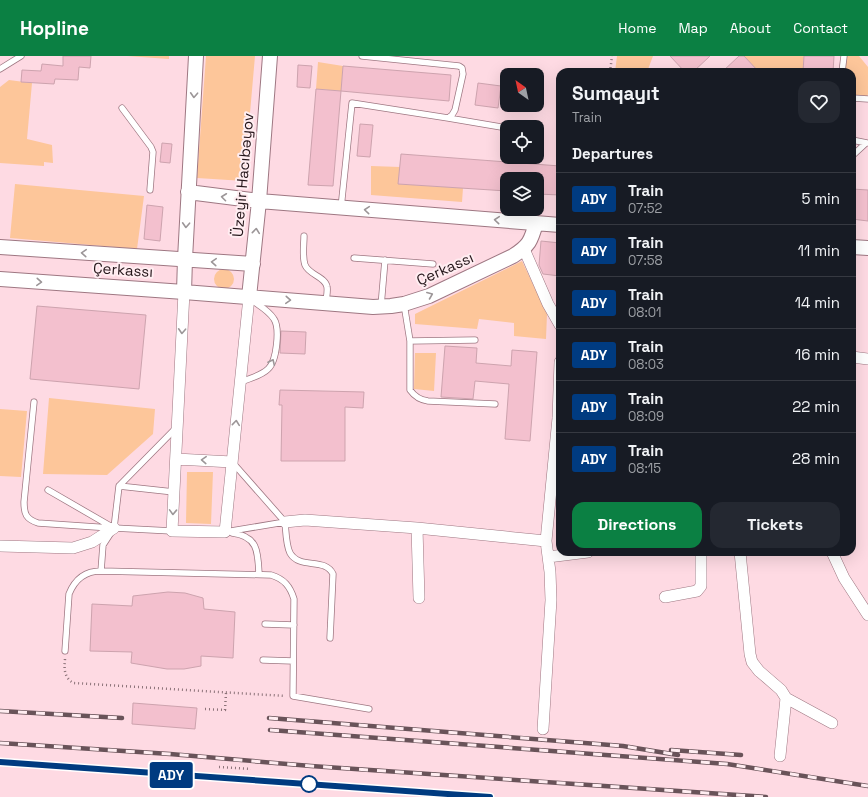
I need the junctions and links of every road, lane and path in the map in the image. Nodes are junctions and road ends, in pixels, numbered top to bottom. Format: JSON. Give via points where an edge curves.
{"nodes":[{"id":1,"x":21,"y":56,"type":"edge"},
{"id":2,"x":196,"y":56,"type":"edge"},
{"id":3,"x":270,"y":56,"type":"edge"},
{"id":4,"x":362,"y":56,"type":"edge"},
{"id":5,"x":612,"y":56,"type":"edge"},
{"id":6,"x":844,"y":56,"type":"edge"},
{"id":7,"x":610,"y":68,"type":"edge"},
{"id":8,"x":842,"y":68,"type":"edge"},
{"id":9,"x":0,"y":69,"type":"edge"},
{"id":10,"x":856,"y":98,"type":"edge"},
{"id":11,"x":868,"y":99,"type":"edge"},
{"id":12,"x":122,"y":108,"type":"dead end"},
{"id":13,"x":448,"y":118,"type":"junction"},
{"id":14,"x":500,"y":127,"type":"edge"},
{"id":15,"x":856,"y":141,"type":"edge"},
{"id":16,"x":867,"y":143,"type":"edge"},
{"id":17,"x":856,"y":153,"type":"edge"},
{"id":18,"x":150,"y":190,"type":"dead end"},
{"id":19,"x":188,"y":192,"type":"junction"},
{"id":20,"x":259,"y":201,"type":"junction"},
{"id":21,"x":341,"y":208,"type":"junction"},
{"id":22,"x":536,"y":223,"type":"junction"},
{"id":23,"x":556,"y":225,"type":"edge"},
{"id":24,"x":304,"y":236,"type":"dead end"},
{"id":25,"x":0,"y":247,"type":"edge"},
{"id":26,"x":856,"y":247,"type":"edge"},
{"id":27,"x":868,"y":248,"type":"edge"},
{"id":28,"x":524,"y":249,"type":"junction"},
{"id":29,"x":354,"y":258,"type":"dead end"},
{"id":30,"x":185,"y":260,"type":"junction"},
{"id":31,"x":385,"y":260,"type":"junction"},
{"id":32,"x":253,"y":264,"type":"junction"},
{"id":33,"x":433,"y":264,"type":"dead end"},
{"id":34,"x":0,"y":279,"type":"edge"},
{"id":35,"x":184,"y":292,"type":"junction"},
{"id":36,"x":249,"y":297,"type":"junction"},
{"id":37,"x":326,"y":303,"type":"junction"},
{"id":38,"x":404,"y":304,"type":"junction"},
{"id":39,"x":380,"y":307,"type":"junction"},
{"id":40,"x":556,"y":318,"type":"edge"},
{"id":41,"x":475,"y":340,"type":"dead end"},
{"id":42,"x":410,"y":341,"type":"junction"},
{"id":43,"x":856,"y":358,"type":"edge"},
{"id":44,"x":868,"y":359,"type":"edge"},
{"id":45,"x":240,"y":382,"type":"junction"},
{"id":46,"x":34,"y":402,"type":"dead end"},
{"id":47,"x":495,"y":404,"type":"dead end"},
{"id":48,"x":177,"y":427,"type":"junction"},
{"id":49,"x":556,"y":438,"type":"edge"},
{"id":50,"x":176,"y":459,"type":"junction"},
{"id":51,"x":232,"y":462,"type":"junction"},
{"id":52,"x":119,"y":486,"type":"junction"},
{"id":53,"x":48,"y":490,"type":"dead end"},
{"id":54,"x":174,"y":492,"type":"junction"},
{"id":55,"x":285,"y":522,"type":"junction"},
{"id":56,"x":114,"y":528,"type":"junction"},
{"id":57,"x":417,"y":528,"type":"junction"},
{"id":58,"x":172,"y":531,"type":"junction"},
{"id":59,"x":225,"y":532,"type":"junction"},
{"id":60,"x":546,"y":541,"type":"junction"},
{"id":61,"x":0,"y":546,"type":"edge"},
{"id":62,"x":556,"y":556,"type":"edge"},
{"id":63,"x":701,"y":556,"type":"edge"},
{"id":64,"x":740,"y":556,"type":"edge"},
{"id":65,"x":834,"y":556,"type":"edge"},
{"id":66,"x":548,"y":557,"type":"junction"},
{"id":67,"x":101,"y":570,"type":"junction"},
{"id":68,"x":259,"y":574,"type":"junction"},
{"id":69,"x":665,"y":597,"type":"dead end"},
{"id":70,"x":419,"y":598,"type":"dead end"},
{"id":71,"x":868,"y":615,"type":"edge"},
{"id":72,"x":265,"y":624,"type":"dead end"},
{"id":73,"x":294,"y":625,"type":"junction"},
{"id":74,"x":330,"y":638,"type":"dead end"},
{"id":75,"x":65,"y":651,"type":"joint"},
{"id":76,"x":263,"y":660,"type":"dead end"},
{"id":77,"x":293,"y":661,"type":"junction"},
{"id":78,"x":226,"y":692,"type":"junction"},
{"id":79,"x":293,"y":696,"type":"junction"},
{"id":80,"x":786,"y":698,"type":"junction"},
{"id":81,"x":205,"y":709,"type":"dead end"},
{"id":82,"x":369,"y":710,"type":"dead end"},
{"id":83,"x":832,"y":723,"type":"dead end"},
{"id":84,"x":543,"y":729,"type":"dead end"},
{"id":85,"x":780,"y":756,"type":"dead end"},
{"id":86,"x":219,"y":767,"type":"dead end"},
{"id":87,"x":251,"y":768,"type":"dead end"}],
"edges":[{"from":1,"to":9,"type":"lane"},
{"from":2,"to":19,"type":"street","one_way":true},
{"from":3,"to":20,"type":"street","name":"Üzeyir Hacıbəyov"},
{"from":4,"to":13,"type":"lane","via":[[462,68],[455,110]]},
{"from":5,"to":7,"type":"path"},
{"from":6,"to":8,"type":"lane"},
{"from":10,"to":11,"type":"lane"},
{"from":12,"to":18,"type":"lane","via":[[151,147]]},
{"from":13,"to":14,"type":"lane"},
{"from":13,"to":21,"type":"lane","via":[[352,103]]},
{"from":15,"to":16,"type":"lane"},
{"from":16,"to":17,"type":"lane"},
{"from":20,"to":19,"type":"street","one_way":true},
{"from":19,"to":30,"type":"street","one_way":true},
{"from":20,"to":21,"type":"street"},
{"from":32,"to":20,"type":"street","name":"Üzeyir Hacıbəyov","one_way":true},
{"from":22,"to":21,"type":"street","one_way":true},
{"from":22,"to":23,"type":"street"},
{"from":22,"to":28,"type":"street","via":[[531,241]]},
{"from":24,"to":37,"type":"lane","via":[[306,266],[327,286]]},
{"from":30,"to":25,"type":"street","name":"Çerkassı","one_way":true},
{"from":26,"to":27,"type":"street"},
{"from":38,"to":28,"type":"street","name":"Çerkassı","one_way":true,"via":[[430,296]]},
{"from":28,"to":40,"type":"street"},
{"from":29,"to":31,"type":"lane"},
{"from":32,"to":30,"type":"street","name":"Çerkassı","one_way":true},
{"from":30,"to":35,"type":"street"},
{"from":31,"to":33,"type":"lane"},
{"from":31,"to":39,"type":"lane"},
{"from":32,"to":36,"type":"street","name":"Üzeyir Hacıbəyov"},
{"from":34,"to":35,"type":"street","name":"Çerkassı","one_way":true},
{"from":35,"to":36,"type":"street","name":"Çerkassı"},
{"from":35,"to":48,"type":"street","one_way":true},
{"from":36,"to":37,"type":"street","name":"Çerkassı","one_way":true},
{"from":36,"to":45,"type":"street"},
{"from":45,"to":36,"type":"lane","one_way":true,"via":[[261,374],[272,365],[277,330],[276,323],[269,314]]},
{"from":37,"to":39,"type":"street","name":"Çerkassı"},
{"from":38,"to":39,"type":"street","name":"Çerkassı"},
{"from":38,"to":42,"type":"lane"},
{"from":41,"to":42,"type":"lane"},
{"from":42,"to":47,"type":"lane","via":[[410,390],[420,400]]},
{"from":43,"to":44,"type":"street"},
{"from":51,"to":45,"type":"street","one_way":true},
{"from":46,"to":56,"type":"lane","via":[[24,502],[27,517],[38,523]]},
{"from":48,"to":50,"type":"street"},
{"from":48,"to":52,"type":"lane"},
{"from":49,"to":60,"type":"street"},
{"from":51,"to":50,"type":"street","one_way":true},
{"from":50,"to":54,"type":"street"},
{"from":51,"to":55,"type":"lane"},
{"from":51,"to":59,"type":"street"},
{"from":52,"to":54,"type":"lane"},
{"from":52,"to":56,"type":"lane"},
{"from":53,"to":56,"type":"lane"},
{"from":54,"to":58,"type":"street","one_way":true},
{"from":55,"to":57,"type":"street","via":[[305,520]]},
{"from":55,"to":59,"type":"lane"},
{"from":55,"to":74,"type":"lane","via":[[288,548],[293,557],[301,562],[328,566],[333,574]]},
{"from":56,"to":58,"type":"lane"},
{"from":56,"to":61,"type":"street","via":[[92,542],[73,548]]},
{"from":56,"to":67,"type":"lane","via":[[103,545]]},
{"from":57,"to":60,"type":"street"},
{"from":57,"to":70,"type":"street"},
{"from":58,"to":59,"type":"street"},
{"from":59,"to":68,"type":"lane","via":[[245,536],[251,541],[258,554]]},
{"from":60,"to":66,"type":"street"},
{"from":62,"to":66,"type":"street"},
{"from":63,"to":69,"type":"street","via":[[701,586],[697,591]]},
{"from":64,"to":80,"type":"street","via":[[752,662]]},
{"from":65,"to":71,"type":"street","via":[[844,578]]},
{"from":66,"to":84,"type":"street","via":[[551,600]]},
{"from":67,"to":68,"type":"lane"},
{"from":67,"to":75,"type":"lane","via":[[84,574],[72,586],[69,594]]},
{"from":68,"to":73,"type":"lane","via":[[280,578],[291,590],[294,599]]},
{"from":72,"to":73,"type":"lane"},
{"from":73,"to":77,"type":"lane"},
{"from":75,"to":78,"type":"path","via":[[64,670],[73,683]]},
{"from":76,"to":77,"type":"lane"},
{"from":77,"to":79,"type":"lane"},
{"from":78,"to":79,"type":"path"},
{"from":78,"to":81,"type":"path","via":[[225,710]]},
{"from":79,"to":82,"type":"lane"},
{"from":80,"to":83,"type":"street"},
{"from":80,"to":85,"type":"street"},
{"from":86,"to":87,"type":"path"}]}
